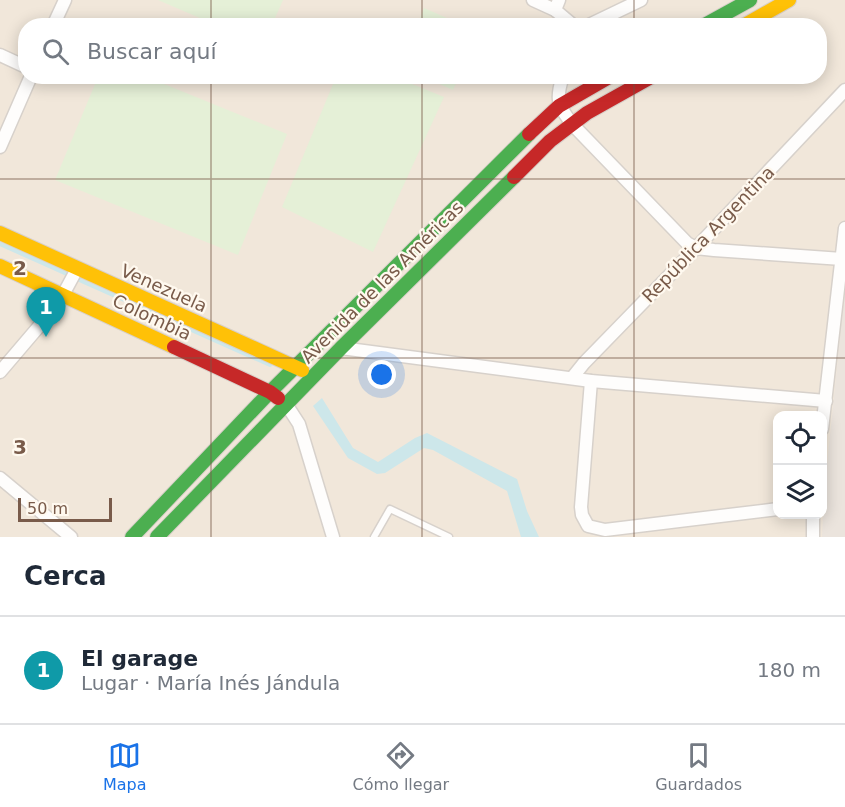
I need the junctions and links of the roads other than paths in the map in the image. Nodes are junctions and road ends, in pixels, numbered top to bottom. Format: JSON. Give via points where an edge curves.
{"nodes":[{"id":1,"x":533,"y":0,"type":"edge"},
{"id":2,"x":641,"y":0,"type":"edge"},
{"id":3,"x":750,"y":0,"type":"edge"},
{"id":4,"x":789,"y":0,"type":"edge"},
{"id":5,"x":62,"y":1,"type":"edge"},
{"id":6,"x":557,"y":5,"type":"edge"},
{"id":7,"x":56,"y":18,"type":"edge"},
{"id":8,"x":568,"y":18,"type":"edge"},
{"id":9,"x":604,"y":18,"type":"edge"},
{"id":10,"x":717,"y":18,"type":"edge"},
{"id":11,"x":757,"y":18,"type":"edge"},
{"id":12,"x":0,"y":55,"type":"edge"},
{"id":13,"x":18,"y":63,"type":"edge"},
{"id":14,"x":27,"y":84,"type":"edge"},
{"id":15,"x":560,"y":84,"type":"edge"},
{"id":16,"x":596,"y":84,"type":"edge"},
{"id":17,"x":640,"y":84,"type":"edge"},
{"id":18,"x":845,"y":90,"type":"edge"},
{"id":19,"x":559,"y":106,"type":"junction"},
{"id":20,"x":0,"y":111,"type":"edge"},
{"id":21,"x":13,"y":117,"type":"junction"},
{"id":22,"x":572,"y":124,"type":"junction"},
{"id":23,"x":0,"y":147,"type":"edge"},
{"id":24,"x":845,"y":228,"type":"edge"},
{"id":25,"x":0,"y":233,"type":"edge"},
{"id":26,"x":696,"y":248,"type":"junction"},
{"id":27,"x":842,"y":259,"type":"junction"},
{"id":28,"x":0,"y":266,"type":"edge"},
{"id":29,"x":77,"y":269,"type":"junction"},
{"id":30,"x":63,"y":295,"type":"junction"},
{"id":31,"x":341,"y":348,"type":"junction"},
{"id":32,"x":295,"y":367,"type":"junction"},
{"id":33,"x":0,"y":372,"type":"edge"},
{"id":34,"x":315,"y":375,"type":"junction"},
{"id":35,"x":572,"y":378,"type":"junction"},
{"id":36,"x":591,"y":381,"type":"junction"},
{"id":37,"x":270,"y":392,"type":"junction"},
{"id":38,"x":826,"y":401,"type":"junction"},
{"id":39,"x":286,"y":404,"type":"junction"},
{"id":40,"x":825,"y":411,"type":"edge"},
{"id":41,"x":0,"y":478,"type":"edge"},
{"id":42,"x":773,"y":509,"type":"edge"},
{"id":43,"x":813,"y":519,"type":"edge"},
{"id":44,"x":71,"y":537,"type":"edge"},
{"id":45,"x":132,"y":537,"type":"edge"},
{"id":46,"x":157,"y":537,"type":"edge"},
{"id":47,"x":333,"y":537,"type":"edge"},
{"id":48,"x":374,"y":537,"type":"edge"},
{"id":49,"x":449,"y":537,"type":"edge"},
{"id":50,"x":813,"y":537,"type":"edge"}],
"edges":[{"from":1,"to":6,"type":"street"},
{"from":2,"to":9,"type":"street"},
{"from":3,"to":10,"type":"main road"},
{"from":4,"to":11,"type":"main road"},
{"from":5,"to":7,"type":"street"},
{"from":6,"to":8,"type":"street"},
{"from":12,"to":13,"type":"street"},
{"from":14,"to":21,"type":"street"},
{"from":15,"to":19,"type":"street"},
{"from":16,"to":19,"type":"main road","name":"Avenida de las Américas"},
{"from":17,"to":22,"type":"main road","name":"Avenida de las Américas"},
{"from":18,"to":26,"type":"street","name":"República Argentina"},
{"from":19,"to":22,"type":"street"},
{"from":19,"to":32,"type":"main road","name":"Avenida de las Américas"},
{"from":20,"to":21,"type":"street"},
{"from":21,"to":23,"type":"street"},
{"from":22,"to":26,"type":"street"},
{"from":22,"to":31,"type":"main road","name":"Avenida de las Américas","via":[[550,141]]},
{"from":24,"to":27,"type":"street"},
{"from":25,"to":29,"type":"main road","name":"Venezuela"},
{"from":26,"to":27,"type":"street"},
{"from":26,"to":35,"type":"street","name":"República Argentina"},
{"from":27,"to":38,"type":"street"},
{"from":28,"to":30,"type":"main road","name":"Colombia"},
{"from":29,"to":30,"type":"street"},
{"from":29,"to":32,"type":"main road","name":"Venezuela"},
{"from":30,"to":33,"type":"street"},
{"from":30,"to":37,"type":"main road","name":"Colombia"},
{"from":31,"to":34,"type":"main road","name":"Avenida de las Américas"},
{"from":31,"to":35,"type":"street"},
{"from":32,"to":34,"type":"main road","name":"Venezuela"},
{"from":32,"to":37,"type":"main road","name":"Avenida de las Américas"},
{"from":34,"to":39,"type":"main road","name":"Avenida de las Américas"},
{"from":35,"to":36,"type":"street"},
{"from":36,"to":38,"type":"street"},
{"from":36,"to":42,"type":"street","via":[[581,507],[588,526],[605,530]]},
{"from":37,"to":39,"type":"main road","name":"Colombia"},
{"from":37,"to":45,"type":"main road","name":"Avenida de las Américas"},
{"from":38,"to":40,"type":"street"},
{"from":39,"to":46,"type":"main road","name":"Avenida de las Américas"},
{"from":39,"to":47,"type":"street","via":[[299,424]]},
{"from":41,"to":44,"type":"street"},
{"from":43,"to":50,"type":"street"},
{"from":48,"to":49,"type":"lane","via":[[390,509]]}]}
